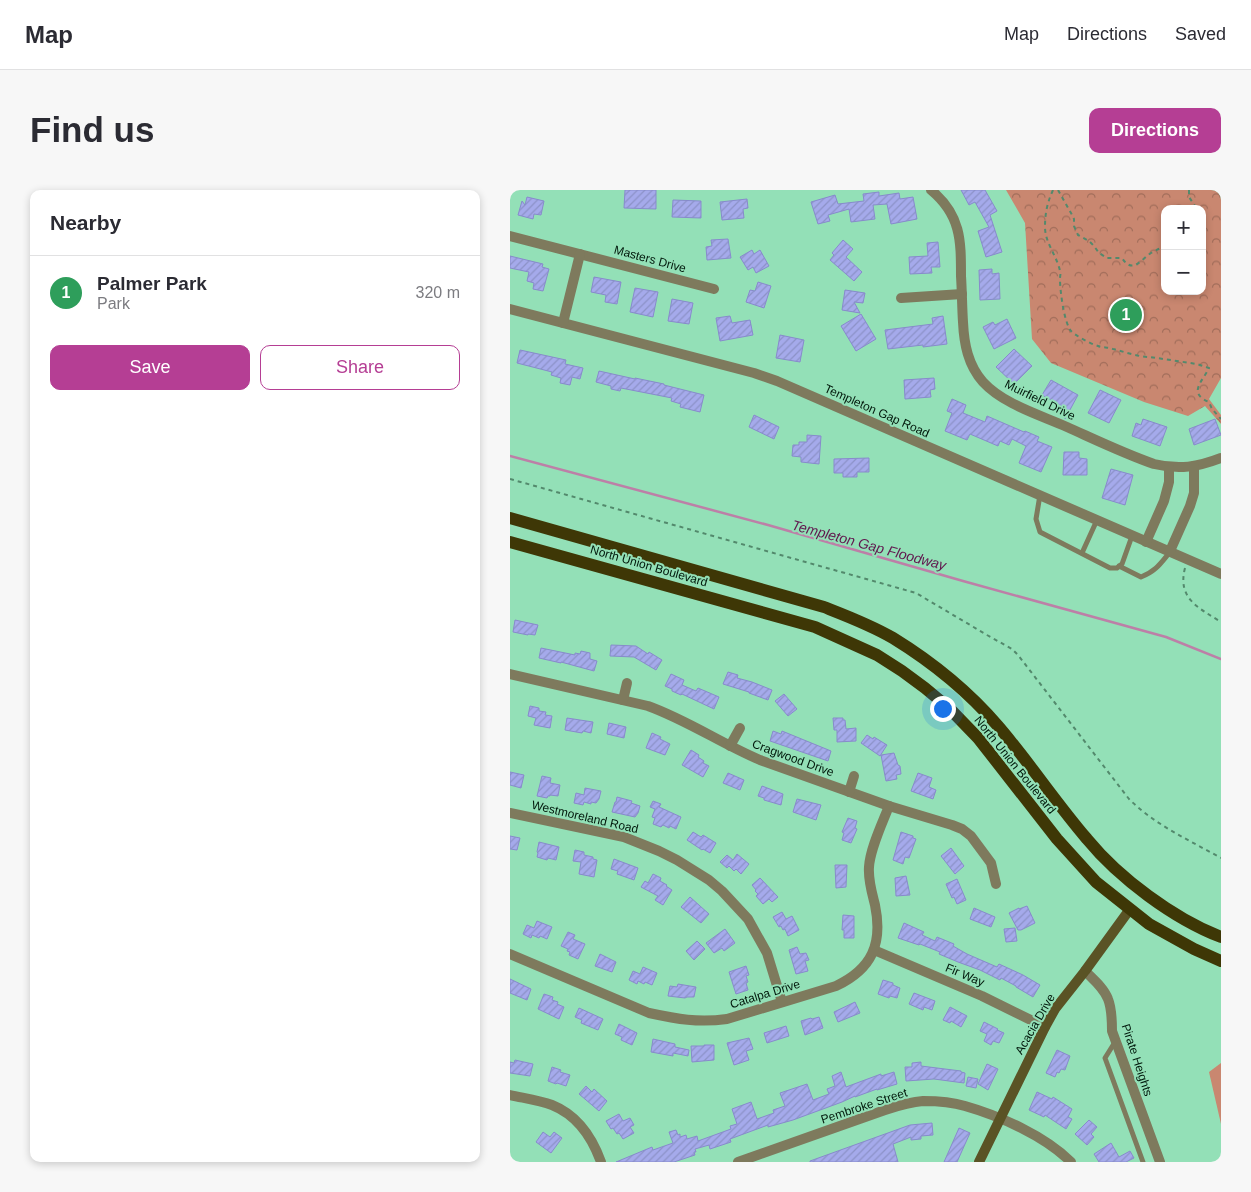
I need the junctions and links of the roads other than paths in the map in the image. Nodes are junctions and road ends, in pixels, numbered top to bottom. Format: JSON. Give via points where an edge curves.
{"nodes":[{"id":1,"x":931,"y":190,"type":"edge"},
{"id":2,"x":510,"y":236,"type":"edge"},
{"id":3,"x":580,"y":254,"type":"junction"},
{"id":4,"x":714,"y":289,"type":"dead end"},
{"id":5,"x":962,"y":294,"type":"junction"},
{"id":6,"x":901,"y":298,"type":"dead end"},
{"id":7,"x":510,"y":309,"type":"edge"},
{"id":8,"x":564,"y":323,"type":"junction"},
{"id":9,"x":1221,"y":458,"type":"edge"},
{"id":10,"x":1194,"y":466,"type":"junction"},
{"id":11,"x":1169,"y":468,"type":"junction"},
{"id":12,"x":1040,"y":495,"type":"junction"},
{"id":13,"x":510,"y":518,"type":"edge"},
{"id":14,"x":1097,"y":520,"type":"junction"},
{"id":15,"x":1132,"y":536,"type":"junction"},
{"id":16,"x":510,"y":542,"type":"edge"},
{"id":17,"x":1146,"y":542,"type":"junction"},
{"id":18,"x":1170,"y":551,"type":"junction"},
{"id":19,"x":1082,"y":554,"type":"junction"},
{"id":20,"x":1119,"y":566,"type":"junction"},
{"id":21,"x":1221,"y":574,"type":"edge"},
{"id":22,"x":510,"y":674,"type":"edge"},
{"id":23,"x":627,"y":683,"type":"dead end"},
{"id":24,"x":623,"y":700,"type":"junction"},
{"id":25,"x":740,"y":728,"type":"dead end"},
{"id":26,"x":730,"y":746,"type":"junction"},
{"id":27,"x":854,"y":776,"type":"dead end"},
{"id":28,"x":848,"y":792,"type":"junction"},
{"id":29,"x":888,"y":806,"type":"junction"},
{"id":30,"x":510,"y":813,"type":"edge"},
{"id":31,"x":996,"y":884,"type":"dead end"},
{"id":32,"x":1130,"y":909,"type":"junction"},
{"id":33,"x":1221,"y":937,"type":"edge"},
{"id":34,"x":874,"y":950,"type":"junction"},
{"id":35,"x":510,"y":954,"type":"edge"},
{"id":36,"x":1221,"y":961,"type":"edge"},
{"id":37,"x":1085,"y":971,"type":"junction"},
{"id":38,"x":782,"y":1002,"type":"junction"},
{"id":39,"x":1044,"y":1027,"type":"junction"},
{"id":40,"x":1115,"y":1041,"type":"junction"},
{"id":41,"x":510,"y":1096,"type":"edge"},
{"id":42,"x":999,"y":1118,"type":"junction"},
{"id":43,"x":601,"y":1162,"type":"edge"},
{"id":44,"x":738,"y":1162,"type":"edge"},
{"id":45,"x":979,"y":1162,"type":"edge"},
{"id":46,"x":1070,"y":1162,"type":"edge"},
{"id":47,"x":1143,"y":1162,"type":"edge"},
{"id":48,"x":1160,"y":1162,"type":"edge"}],
"edges":[{"from":1,"to":5,"type":"street","name":"Muirfield Drive","via":[[947,207],[960,238]]},
{"from":2,"to":3,"type":"street","name":"Masters Drive"},
{"from":3,"to":4,"type":"street","name":"Masters Drive"},
{"from":3,"to":8,"type":"street"},
{"from":5,"to":6,"type":"street"},
{"from":5,"to":11,"type":"street","name":"Muirfield Drive","via":[[966,350],[972,367],[993,391],[1016,405],[1140,459]]},
{"from":7,"to":8,"type":"street","name":"Templeton Gap Road"},
{"from":8,"to":12,"type":"street","name":"Templeton Gap Road","via":[[777,381]]},
{"from":9,"to":10,"type":"street","name":"Muirfield Drive"},
{"from":10,"to":11,"type":"street","name":"Muirfield Drive"},
{"from":10,"to":18,"type":"street","via":[[1194,493]]},
{"from":11,"to":17,"type":"street","via":[[1164,500]]},
{"from":12,"to":14,"type":"street","name":"Templeton Gap Road"},
{"from":12,"to":19,"type":"lane","via":[[1036,519],[1040,532]]},
{"from":13,"to":33,"type":"main road","name":"North Union Boulevard","via":[[824,607],[892,638],[926,660],[978,705],[1088,841],[1115,868],[1159,903]]},
{"from":14,"to":15,"type":"street","name":"Templeton Gap Road"},
{"from":14,"to":19,"type":"lane"},
{"from":15,"to":17,"type":"street","name":"Templeton Gap Road"},
{"from":15,"to":20,"type":"lane"},
{"from":16,"to":32,"type":"main road","name":"North Union Boulevard","via":[[815,627],[877,655],[902,670],[950,708],[1079,864]]},
{"from":17,"to":18,"type":"street","name":"Templeton Gap Road"},
{"from":18,"to":20,"type":"lane","via":[[1152,573],[1141,577]]},
{"from":18,"to":21,"type":"street","name":"Templeton Gap Road"},
{"from":19,"to":20,"type":"lane","via":[[1110,568]]},
{"from":22,"to":24,"type":"street","name":"Cragwood Drive"},
{"from":23,"to":24,"type":"street"},
{"from":24,"to":26,"type":"street","name":"Cragwood Drive","via":[[670,714]]},
{"from":25,"to":26,"type":"street","name":"Cragwood Drive"},
{"from":26,"to":28,"type":"street","name":"Cragwood Drive"},
{"from":27,"to":28,"type":"street"},
{"from":28,"to":29,"type":"street","name":"Cragwood Drive"},
{"from":29,"to":31,"type":"street","name":"Cragwood Drive","via":[[952,825],[971,836],[991,863]]},
{"from":29,"to":34,"type":"street","name":"Catalpa Drive","via":[[869,868],[878,920]]},
{"from":30,"to":38,"type":"street","name":"Westmoreland Road","via":[[624,837],[660,851],[708,880],[748,919],[767,953]]},
{"from":32,"to":36,"type":"main road","name":"North Union Boulevard","via":[[1168,935]]},
{"from":32,"to":37,"type":"street","name":"Acacia Drive"},
{"from":34,"to":38,"type":"street","name":"Catalpa Drive","via":[[848,980]]},
{"from":34,"to":39,"type":"street","name":"Fir Way","via":[[982,996]]},
{"from":35,"to":38,"type":"street","name":"Catalpa Drive","via":[[649,1013],[671,1018],[692,1021],[727,1019]]},
{"from":37,"to":39,"type":"street","name":"Acacia Drive"},
{"from":37,"to":40,"type":"street","name":"Pirate Heights","via":[[1108,999]]},
{"from":39,"to":42,"type":"street","name":"Acacia Drive"},
{"from":40,"to":47,"type":"lane","via":[[1105,1058]]},
{"from":40,"to":48,"type":"street","name":"Pirate Heights"},
{"from":41,"to":43,"type":"street","via":[[551,1105],[571,1117],[588,1135]]},
{"from":42,"to":44,"type":"street","name":"Pembroke Street","via":[[964,1105],[922,1101],[905,1103]]},
{"from":42,"to":45,"type":"street","name":"Acacia Drive"},
{"from":42,"to":46,"type":"street","name":"Pembroke Street","via":[[1034,1135]]}]}
